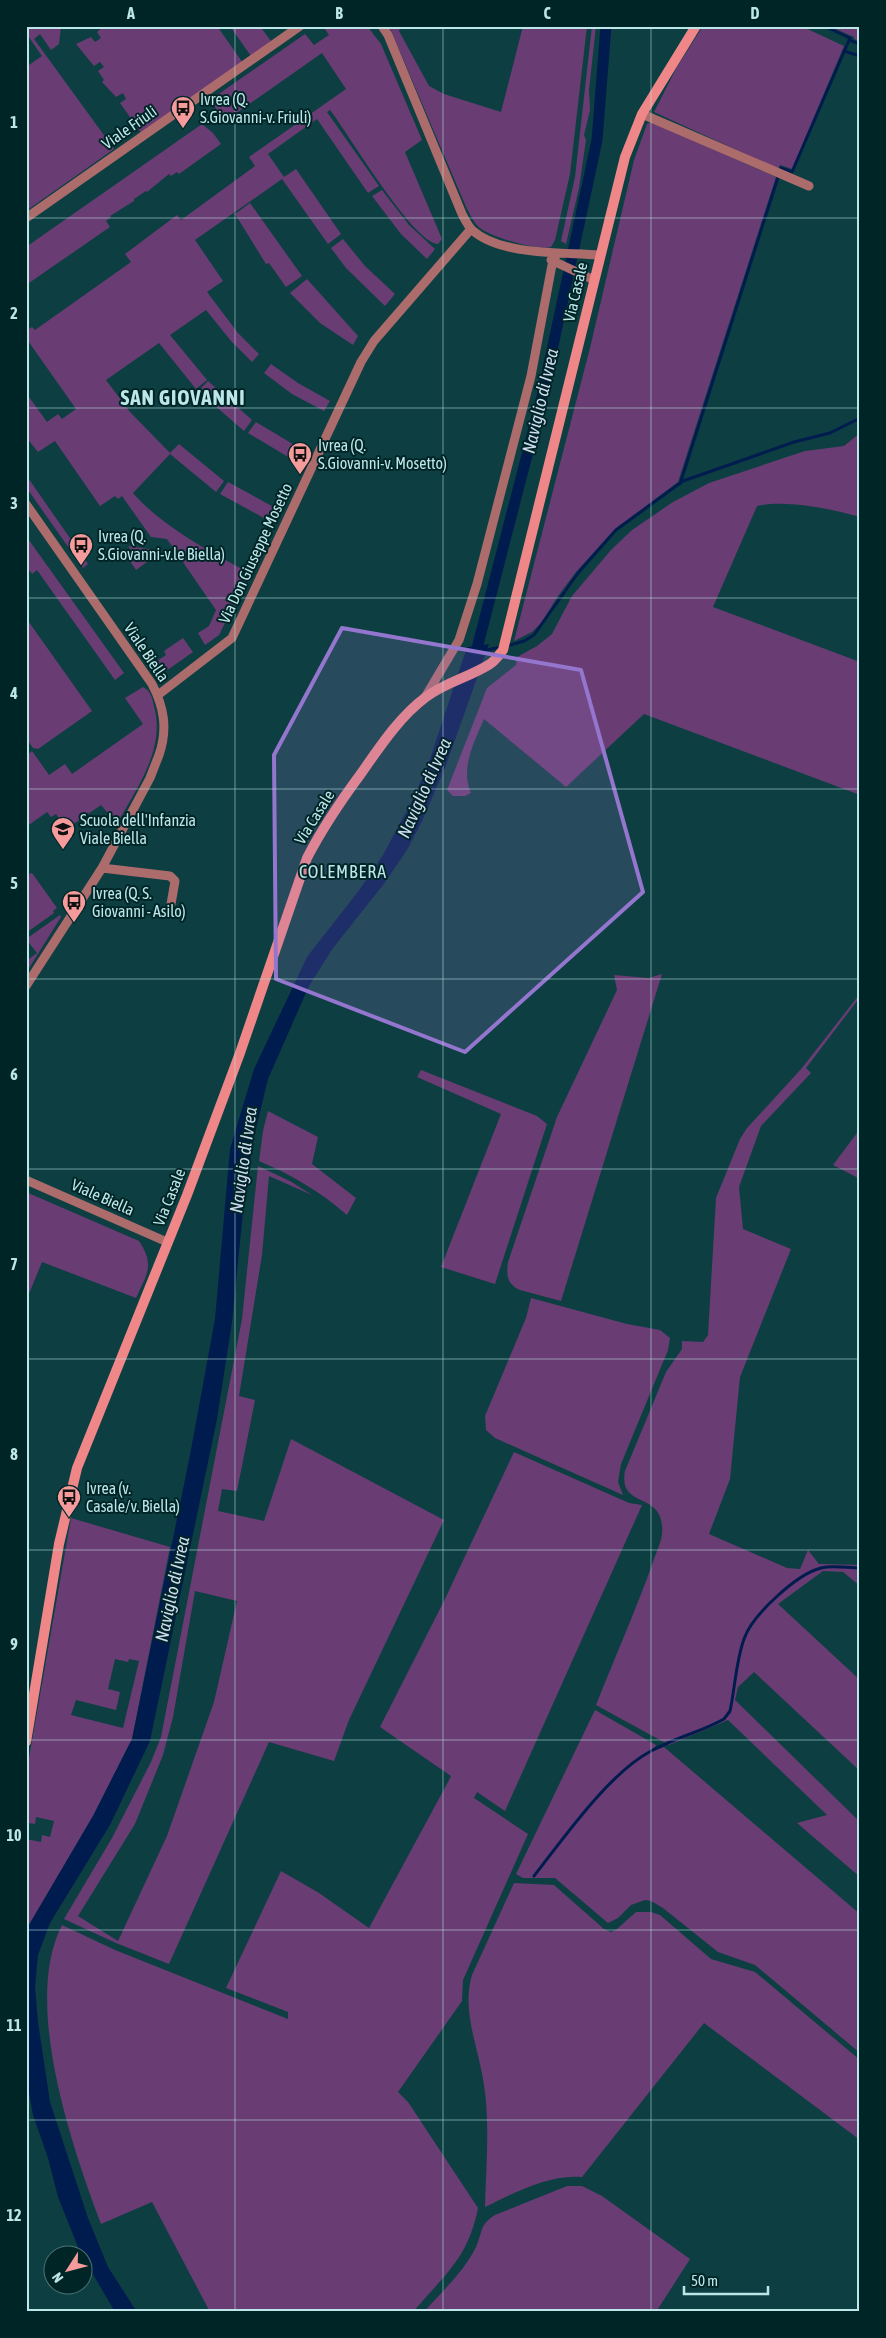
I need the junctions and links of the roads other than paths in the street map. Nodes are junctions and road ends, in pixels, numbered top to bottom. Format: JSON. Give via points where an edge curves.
{"nodes":[{"id":1,"x":300,"y":26,"type":"edge"},
{"id":2,"x":382,"y":26,"type":"edge"},
{"id":3,"x":696,"y":26,"type":"edge"},
{"id":4,"x":642,"y":114,"type":"junction"},
{"id":5,"x":809,"y":186,"type":"dead end"},
{"id":6,"x":26,"y":218,"type":"edge"},
{"id":7,"x":471,"y":229,"type":"junction"},
{"id":8,"x":599,"y":255,"type":"junction"},
{"id":9,"x":556,"y":257,"type":"junction"},
{"id":10,"x":594,"y":280,"type":"junction"},
{"id":11,"x":26,"y":504,"type":"edge"},
{"id":12,"x":158,"y":695,"type":"junction"},
{"id":13,"x":424,"y":699,"type":"junction"},
{"id":14,"x":102,"y":868,"type":"junction"},
{"id":15,"x":172,"y":904,"type":"dead end"},
{"id":16,"x":26,"y":986,"type":"edge"},
{"id":17,"x":26,"y":1180,"type":"edge"},
{"id":18,"x":167,"y":1242,"type":"junction"},
{"id":19,"x":26,"y":1742,"type":"edge"}],
"edges":[{"from":1,"to":6,"type":"street","name":"Viale Friuli"},
{"from":2,"to":7,"type":"street"},
{"from":3,"to":4,"type":"main road","name":"Via Casale"},
{"from":4,"to":5,"type":"street"},
{"from":4,"to":8,"type":"main road","name":"Via Casale","via":[[623,166]]},
{"from":7,"to":9,"type":"street","via":[[489,240]]},
{"from":7,"to":12,"type":"street","name":"Via Don Giuseppe Mosetto","via":[[374,341],[361,362],[232,638]]},
{"from":8,"to":9,"type":"street"},
{"from":8,"to":10,"type":"main road","name":"Via Casale"},
{"from":9,"to":10,"type":"street"},
{"from":9,"to":13,"type":"street","name":"Via Casale","via":[[529,382],[477,584],[458,640]]},
{"from":10,"to":13,"type":"main road","name":"Via Casale","via":[[503,650],[492,664],[441,687]]},
{"from":11,"to":12,"type":"street","name":"Viale Biella"},
{"from":12,"to":14,"type":"street","name":"Viale Biella","via":[[165,725],[162,749]]},
{"from":13,"to":18,"type":"main road","name":"Via Casale","via":[[386,738],[321,830],[306,858],[240,1053]]},
{"from":14,"to":15,"type":"street","via":[[170,876],[175,881]]},
{"from":14,"to":16,"type":"street","name":"Viale Biella"},
{"from":17,"to":18,"type":"street","name":"Viale Biella"},
{"from":18,"to":19,"type":"main road","name":"Via Casale","via":[[76,1468],[59,1544]]}]}
